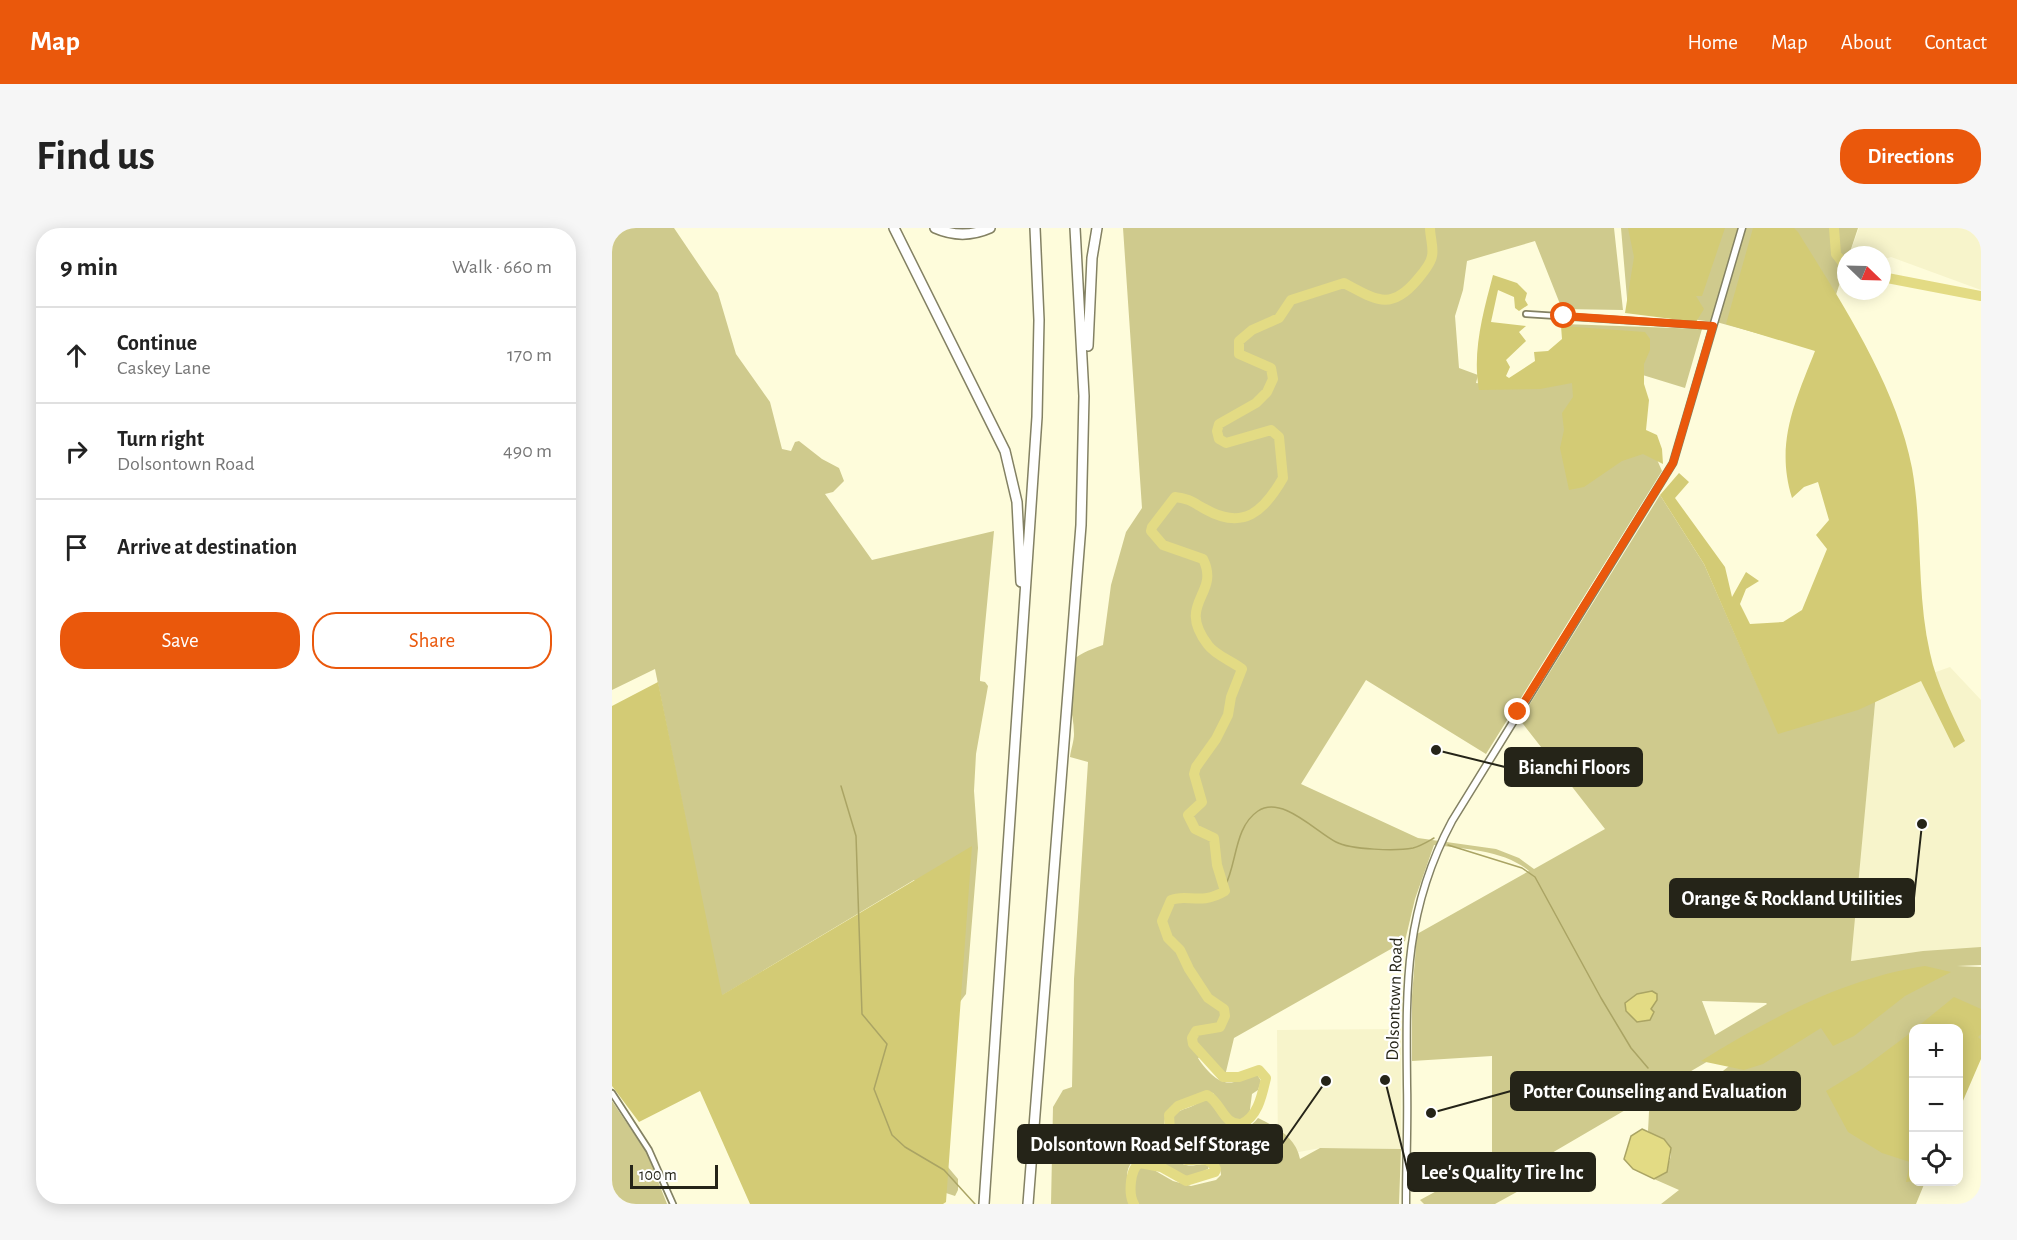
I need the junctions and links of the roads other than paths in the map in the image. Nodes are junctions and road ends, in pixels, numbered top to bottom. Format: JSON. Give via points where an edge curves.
{"nodes":[{"id":1,"x":894,"y":228,"type":"edge"},
{"id":2,"x":934,"y":228,"type":"edge"},
{"id":3,"x":990,"y":228,"type":"edge"},
{"id":4,"x":1035,"y":228,"type":"edge"},
{"id":5,"x":1075,"y":228,"type":"edge"},
{"id":6,"x":1097,"y":228,"type":"edge"},
{"id":7,"x":1742,"y":228,"type":"edge"},
{"id":8,"x":1527,"y":314,"type":"dead end"},
{"id":9,"x":1713,"y":326,"type":"junction"},
{"id":10,"x":1084,"y":411,"type":"junction"},
{"id":11,"x":1022,"y":646,"type":"junction"},
{"id":12,"x":612,"y":1093,"type":"edge"},
{"id":13,"x":674,"y":1204,"type":"edge"},
{"id":14,"x":984,"y":1204,"type":"edge"},
{"id":15,"x":1028,"y":1204,"type":"edge"},
{"id":16,"x":1406,"y":1204,"type":"edge"}],
"edges":[{"from":1,"to":11,"type":"highway","via":[[1008,462],[1020,530]]},
{"from":2,"to":3,"type":"highway","via":[[968,234]]},
{"from":4,"to":11,"type":"highway","via":[[1039,373]]},
{"from":5,"to":10,"type":"highway"},
{"from":6,"to":10,"type":"highway"},
{"from":7,"to":9,"type":"street","name":"Dolsontown Road"},
{"from":8,"to":9,"type":"street"},
{"from":9,"to":16,"type":"street","name":"Dolsontown Road","via":[[1673,463],[1452,821],[1429,870],[1414,922],[1407,966]]},
{"from":10,"to":15,"type":"highway","via":[[1081,525]]},
{"from":11,"to":14,"type":"highway"},
{"from":12,"to":13,"type":"street","via":[[649,1150]]}]}
